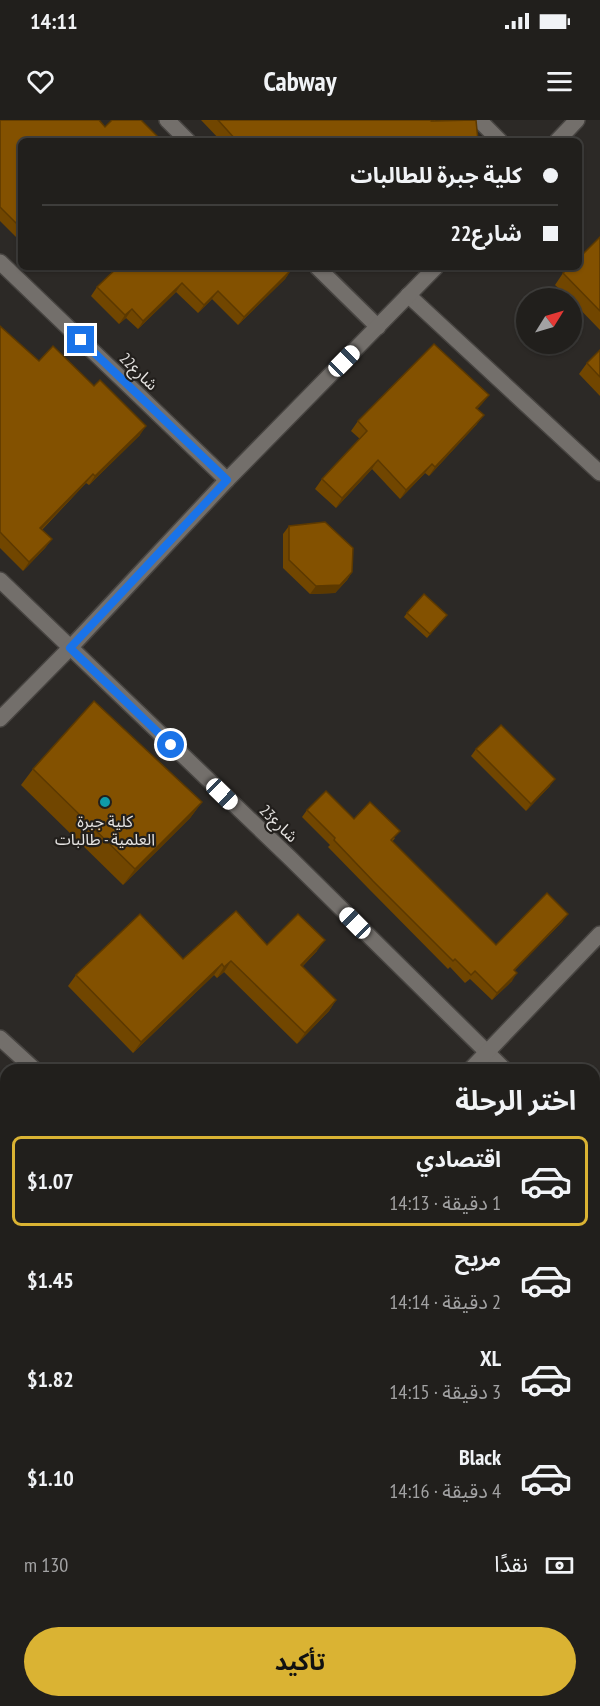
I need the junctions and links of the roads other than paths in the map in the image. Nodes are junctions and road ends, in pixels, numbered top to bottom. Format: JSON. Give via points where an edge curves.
{"nodes":[{"id":1,"x":166,"y":120,"type":"edge"},
{"id":2,"x":479,"y":120,"type":"edge"},
{"id":3,"x":578,"y":120,"type":"edge"},
{"id":4,"x":185,"y":138,"type":"edge"},
{"id":5,"x":497,"y":138,"type":"edge"},
{"id":6,"x":560,"y":138,"type":"edge"},
{"id":7,"x":0,"y":262,"type":"edge"},
{"id":8,"x":320,"y":270,"type":"edge"},
{"id":9,"x":433,"y":270,"type":"edge"},
{"id":10,"x":408,"y":295,"type":"junction"},
{"id":11,"x":378,"y":327,"type":"junction"},
{"id":12,"x":600,"y":472,"type":"edge"},
{"id":13,"x":227,"y":480,"type":"junction"},
{"id":14,"x":0,"y":580,"type":"edge"},
{"id":15,"x":70,"y":648,"type":"junction"},
{"id":16,"x":0,"y":719,"type":"edge"},
{"id":17,"x":600,"y":934,"type":"edge"},
{"id":18,"x":0,"y":1038,"type":"edge"},
{"id":19,"x":487,"y":1052,"type":"junction"},
{"id":20,"x":28,"y":1064,"type":"edge"},
{"id":21,"x":476,"y":1064,"type":"edge"},
{"id":22,"x":499,"y":1064,"type":"edge"}],
"edges":[{"from":1,"to":4,"type":"street"},
{"from":2,"to":5,"type":"street"},
{"from":3,"to":6,"type":"street"},
{"from":7,"to":13,"type":"street","name":"شارع22"},
{"from":8,"to":11,"type":"street"},
{"from":9,"to":10,"type":"street"},
{"from":10,"to":11,"type":"street"},
{"from":10,"to":12,"type":"street"},
{"from":11,"to":13,"type":"street"},
{"from":13,"to":15,"type":"street"},
{"from":14,"to":15,"type":"street","name":"شارع23"},
{"from":15,"to":16,"type":"street"},
{"from":15,"to":19,"type":"street","name":"شارع23"},
{"from":17,"to":19,"type":"street"},
{"from":18,"to":20,"type":"street"},
{"from":19,"to":21,"type":"street"},
{"from":19,"to":22,"type":"street","name":"شارع23"}]}
